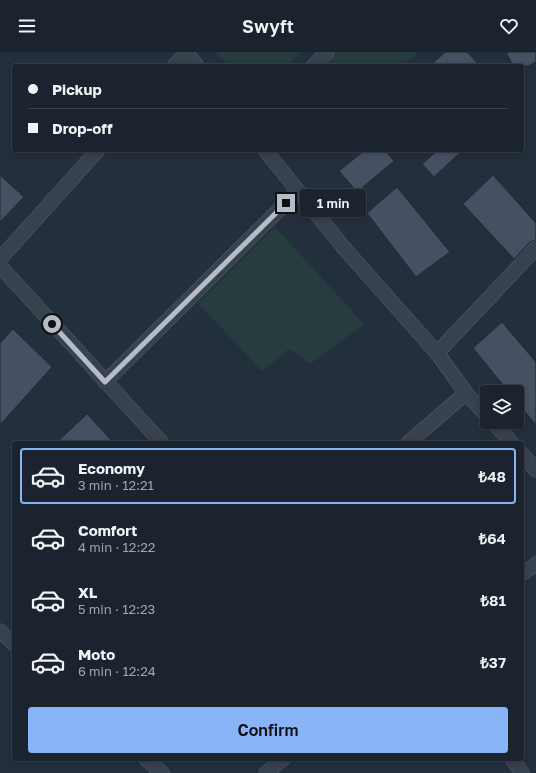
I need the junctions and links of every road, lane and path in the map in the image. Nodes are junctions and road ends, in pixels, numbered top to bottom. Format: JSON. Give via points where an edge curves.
{"nodes":[{"id":1,"x":186,"y":52,"type":"edge"},
{"id":2,"x":326,"y":52,"type":"edge"},
{"id":3,"x":176,"y":64,"type":"edge"},
{"id":4,"x":195,"y":64,"type":"edge"},
{"id":5,"x":315,"y":64,"type":"edge"},
{"id":6,"x":96,"y":152,"type":"edge"},
{"id":7,"x":267,"y":152,"type":"edge"},
{"id":8,"x":298,"y":192,"type":"junction"},
{"id":9,"x":536,"y":248,"type":"edge"},
{"id":10,"x":0,"y":259,"type":"edge"},
{"id":11,"x":0,"y":266,"type":"edge"},
{"id":12,"x":437,"y":353,"type":"junction"},
{"id":13,"x":105,"y":382,"type":"junction"},
{"id":14,"x":466,"y":393,"type":"junction"},
{"id":15,"x":480,"y":408,"type":"edge"},
{"id":16,"x":499,"y":429,"type":"edge"},
{"id":17,"x":160,"y":441,"type":"edge"},
{"id":18,"x":410,"y":441,"type":"edge"},
{"id":19,"x":510,"y":441,"type":"edge"},
{"id":20,"x":524,"y":456,"type":"edge"},
{"id":21,"x":536,"y":470,"type":"edge"},
{"id":22,"x":536,"y":564,"type":"edge"},
{"id":23,"x":524,"y":573,"type":"edge"},
{"id":24,"x":0,"y":631,"type":"edge"},
{"id":25,"x":12,"y":642,"type":"edge"},
{"id":26,"x":148,"y":761,"type":"edge"},
{"id":27,"x":281,"y":761,"type":"edge"},
{"id":28,"x":513,"y":761,"type":"edge"},
{"id":29,"x":162,"y":773,"type":"edge"},
{"id":30,"x":266,"y":773,"type":"edge"},
{"id":31,"x":522,"y":773,"type":"edge"}],
"edges":[{"from":1,"to":3,"type":"street"},
{"from":1,"to":4,"type":"street"},
{"from":2,"to":5,"type":"street"},
{"from":6,"to":10,"type":"street"},
{"from":7,"to":8,"type":"street"},
{"from":8,"to":12,"type":"street"},
{"from":8,"to":13,"type":"street"},
{"from":9,"to":12,"type":"street"},
{"from":11,"to":13,"type":"street"},
{"from":12,"to":14,"type":"street"},
{"from":13,"to":17,"type":"street"},
{"from":14,"to":15,"type":"street"},
{"from":14,"to":18,"type":"street"},
{"from":16,"to":19,"type":"street"},
{"from":20,"to":21,"type":"street"},
{"from":22,"to":23,"type":"street"},
{"from":24,"to":25,"type":"street"},
{"from":26,"to":29,"type":"street"},
{"from":27,"to":30,"type":"street"},
{"from":28,"to":31,"type":"street"}]}
